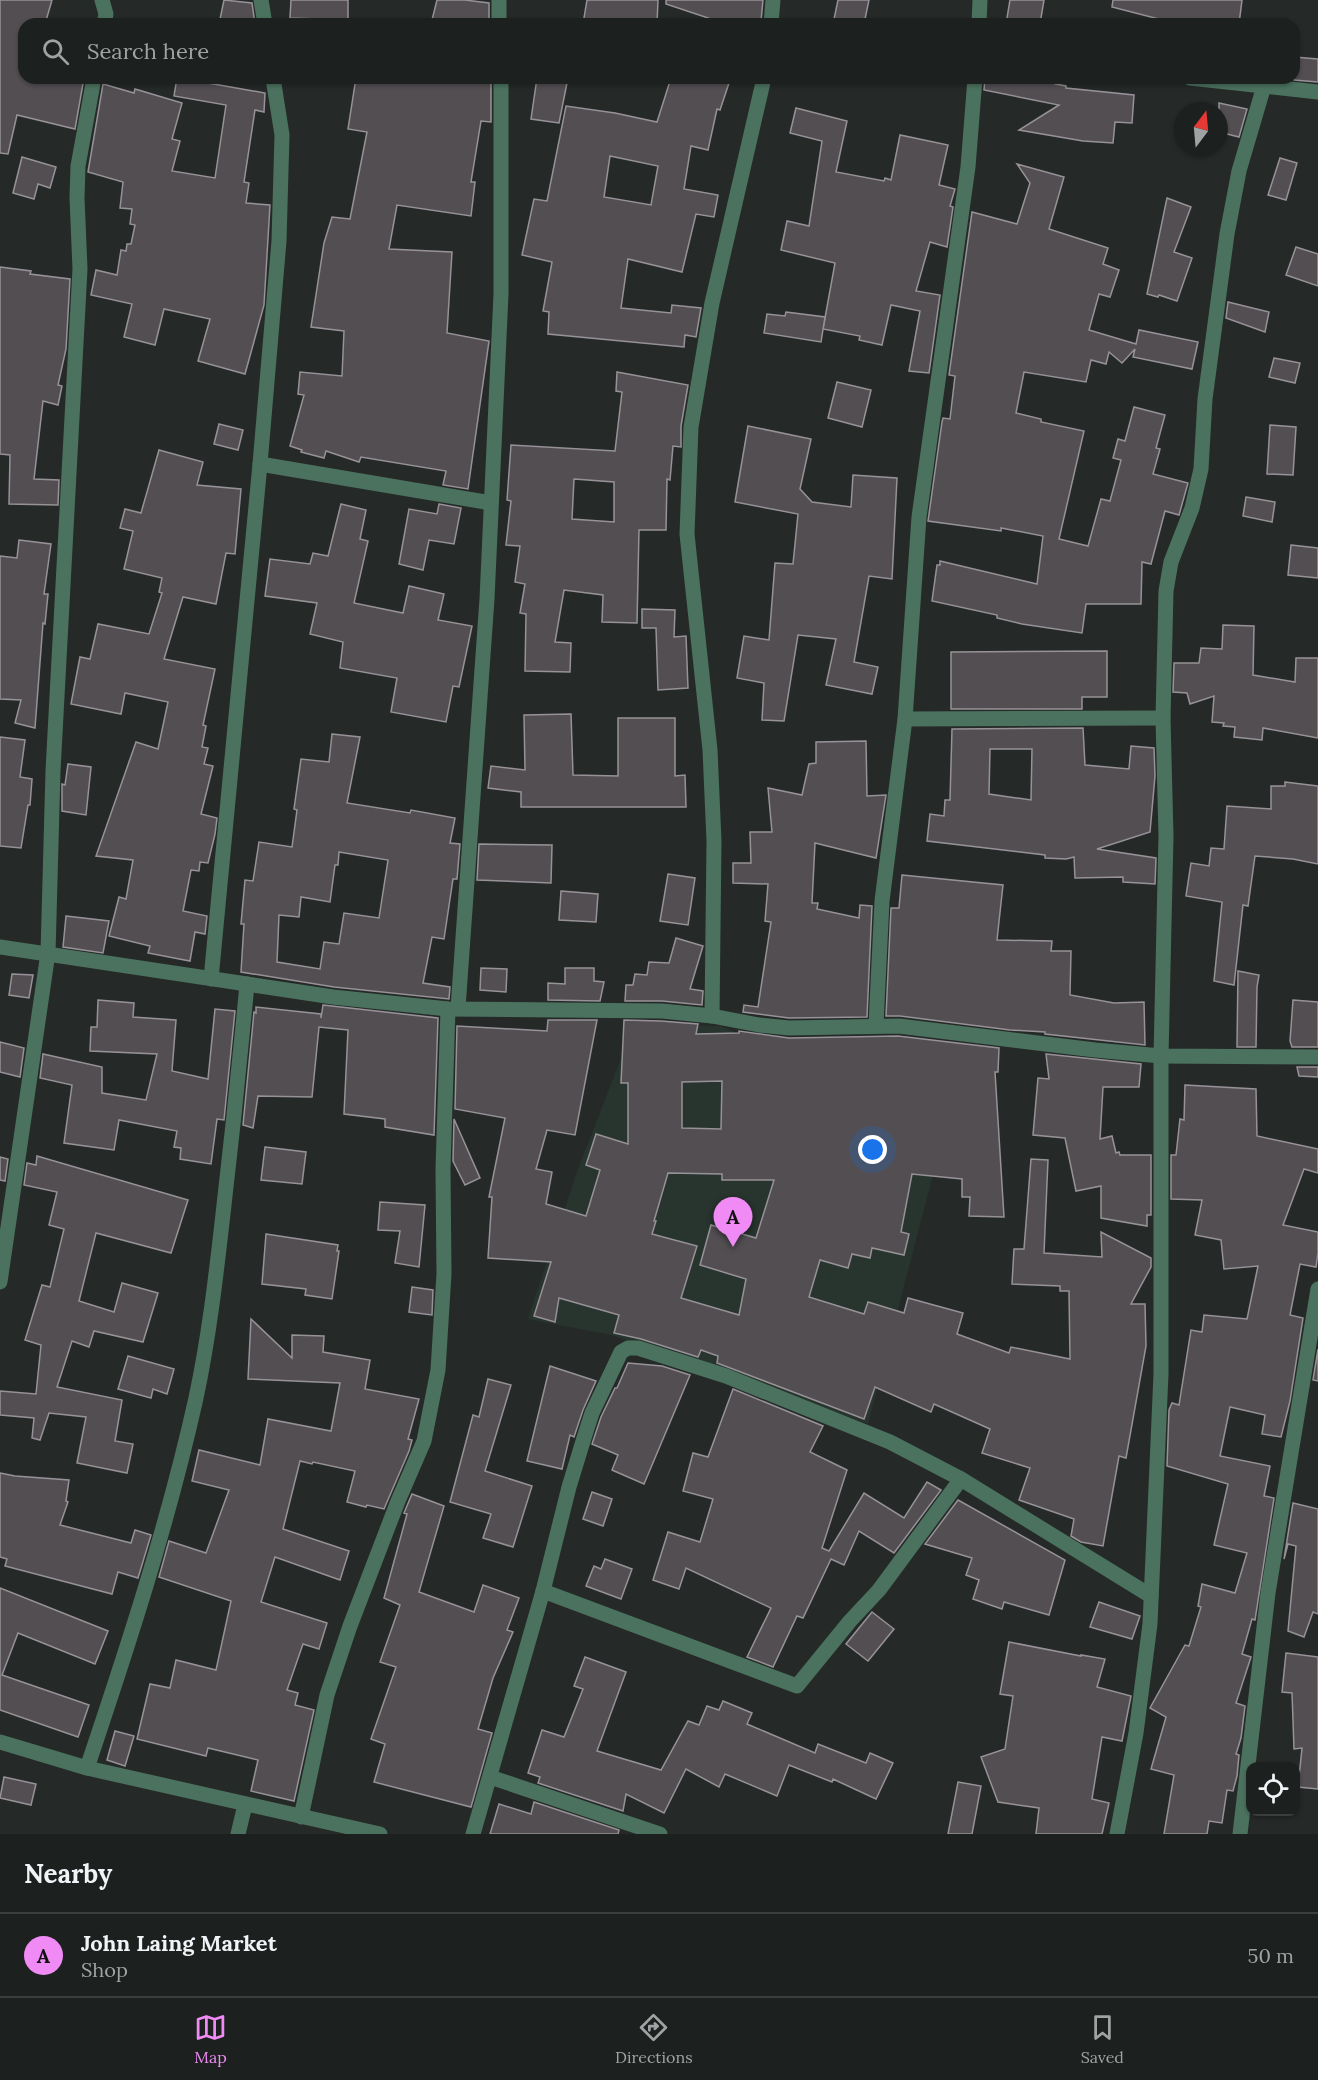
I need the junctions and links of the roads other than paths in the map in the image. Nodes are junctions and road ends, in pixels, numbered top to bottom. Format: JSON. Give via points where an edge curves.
{"nodes":[{"id":1,"x":102,"y":0,"type":"edge"},
{"id":2,"x":261,"y":0,"type":"edge"},
{"id":3,"x":499,"y":0,"type":"edge"},
{"id":4,"x":773,"y":0,"type":"edge"},
{"id":5,"x":980,"y":0,"type":"edge"},
{"id":6,"x":105,"y":18,"type":"edge"},
{"id":7,"x":264,"y":18,"type":"edge"},
{"id":8,"x":499,"y":18,"type":"edge"},
{"id":9,"x":772,"y":18,"type":"edge"},
{"id":10,"x":978,"y":18,"type":"edge"},
{"id":11,"x":93,"y":84,"type":"edge"},
{"id":12,"x":274,"y":84,"type":"edge"},
{"id":13,"x":501,"y":84,"type":"edge"},
{"id":14,"x":763,"y":84,"type":"edge"},
{"id":15,"x":975,"y":84,"type":"edge"},
{"id":16,"x":1246,"y":84,"type":"edge"},
{"id":17,"x":1264,"y":86,"type":"junction"},
{"id":18,"x":1318,"y":92,"type":"edge"},
{"id":19,"x":260,"y":464,"type":"junction"},
{"id":20,"x":492,"y":503,"type":"junction"},
{"id":21,"x":905,"y":718,"type":"junction"},
{"id":22,"x":1163,"y":718,"type":"junction"},
{"id":23,"x":0,"y":947,"type":"edge"},
{"id":24,"x":48,"y":953,"type":"junction"},
{"id":25,"x":211,"y":979,"type":"junction"},
{"id":26,"x":247,"y":984,"type":"junction"},
{"id":27,"x":453,"y":1008,"type":"junction"},
{"id":28,"x":712,"y":1016,"type":"junction"},
{"id":29,"x":876,"y":1025,"type":"junction"},
{"id":30,"x":1161,"y":1056,"type":"junction"},
{"id":31,"x":1318,"y":1057,"type":"edge"},
{"id":32,"x":0,"y":1282,"type":"edge"},
{"id":33,"x":1318,"y":1289,"type":"edge"},
{"id":34,"x":961,"y":1479,"type":"junction"},
{"id":35,"x":543,"y":1592,"type":"junction"},
{"id":36,"x":1151,"y":1596,"type":"junction"},
{"id":37,"x":0,"y":1742,"type":"edge"},
{"id":38,"x":87,"y":1768,"type":"junction"},
{"id":39,"x":490,"y":1777,"type":"junction"},
{"id":40,"x":245,"y":1804,"type":"junction"},
{"id":41,"x":301,"y":1817,"type":"junction"},
{"id":42,"x":238,"y":1834,"type":"edge"},
{"id":43,"x":380,"y":1834,"type":"edge"},
{"id":44,"x":472,"y":1834,"type":"edge"},
{"id":45,"x":660,"y":1834,"type":"edge"},
{"id":46,"x":1117,"y":1834,"type":"edge"},
{"id":47,"x":1240,"y":1834,"type":"edge"}],
"edges":[{"from":1,"to":6,"type":"street"},
{"from":2,"to":7,"type":"street"},
{"from":3,"to":8,"type":"street"},
{"from":4,"to":9,"type":"street"},
{"from":5,"to":10,"type":"street"},
{"from":11,"to":24,"type":"street","via":[[78,166],[80,269],[53,771]]},
{"from":12,"to":19,"type":"street","via":[[282,135],[282,173]]},
{"from":13,"to":20,"type":"street","via":[[501,294]]},
{"from":14,"to":28,"type":"street","via":[[712,303],[691,428],[687,534],[710,750],[714,841]]},
{"from":15,"to":21,"type":"street","via":[[968,166],[919,517]]},
{"from":16,"to":17,"type":"street"},
{"from":17,"to":18,"type":"street"},
{"from":17,"to":22,"type":"street","via":[[1239,171],[1227,234],[1205,399],[1201,469],[1192,508],[1171,562],[1166,591]]},
{"from":19,"to":20,"type":"street"},
{"from":19,"to":25,"type":"street"},
{"from":20,"to":27,"type":"street"},
{"from":21,"to":22,"type":"street"},
{"from":21,"to":29,"type":"street","via":[[882,901]]},
{"from":22,"to":30,"type":"street","via":[[1166,836]]},
{"from":23,"to":24,"type":"street"},
{"from":24,"to":25,"type":"street"},
{"from":24,"to":32,"type":"street"},
{"from":25,"to":26,"type":"street"},
{"from":26,"to":27,"type":"street"},
{"from":26,"to":38,"type":"street","via":[[212,1311],[196,1397],[138,1616]]},
{"from":27,"to":28,"type":"street","via":[[662,1011]]},
{"from":27,"to":41,"type":"street","via":[[443,1169],[444,1274],[436,1380],[424,1441],[350,1626],[327,1695]]},
{"from":28,"to":29,"type":"street","via":[[789,1028]]},
{"from":29,"to":30,"type":"street"},
{"from":30,"to":31,"type":"street"},
{"from":30,"to":36,"type":"street","via":[[1161,1374]]},
{"from":33,"to":47,"type":"street","via":[[1268,1593]]},
{"from":34,"to":35,"type":"street","via":[[879,1590],[797,1686]]},
{"from":34,"to":35,"type":"street","via":[[890,1442],[726,1376],[627,1348],[621,1352],[592,1413]]},
{"from":34,"to":36,"type":"street"},
{"from":35,"to":39,"type":"street"},
{"from":36,"to":46,"type":"street","via":[[1136,1733]]},
{"from":37,"to":38,"type":"street"},
{"from":38,"to":40,"type":"street"},
{"from":39,"to":44,"type":"street"},
{"from":39,"to":45,"type":"street"},
{"from":40,"to":41,"type":"street"},
{"from":40,"to":42,"type":"street"},
{"from":41,"to":43,"type":"street"}]}
